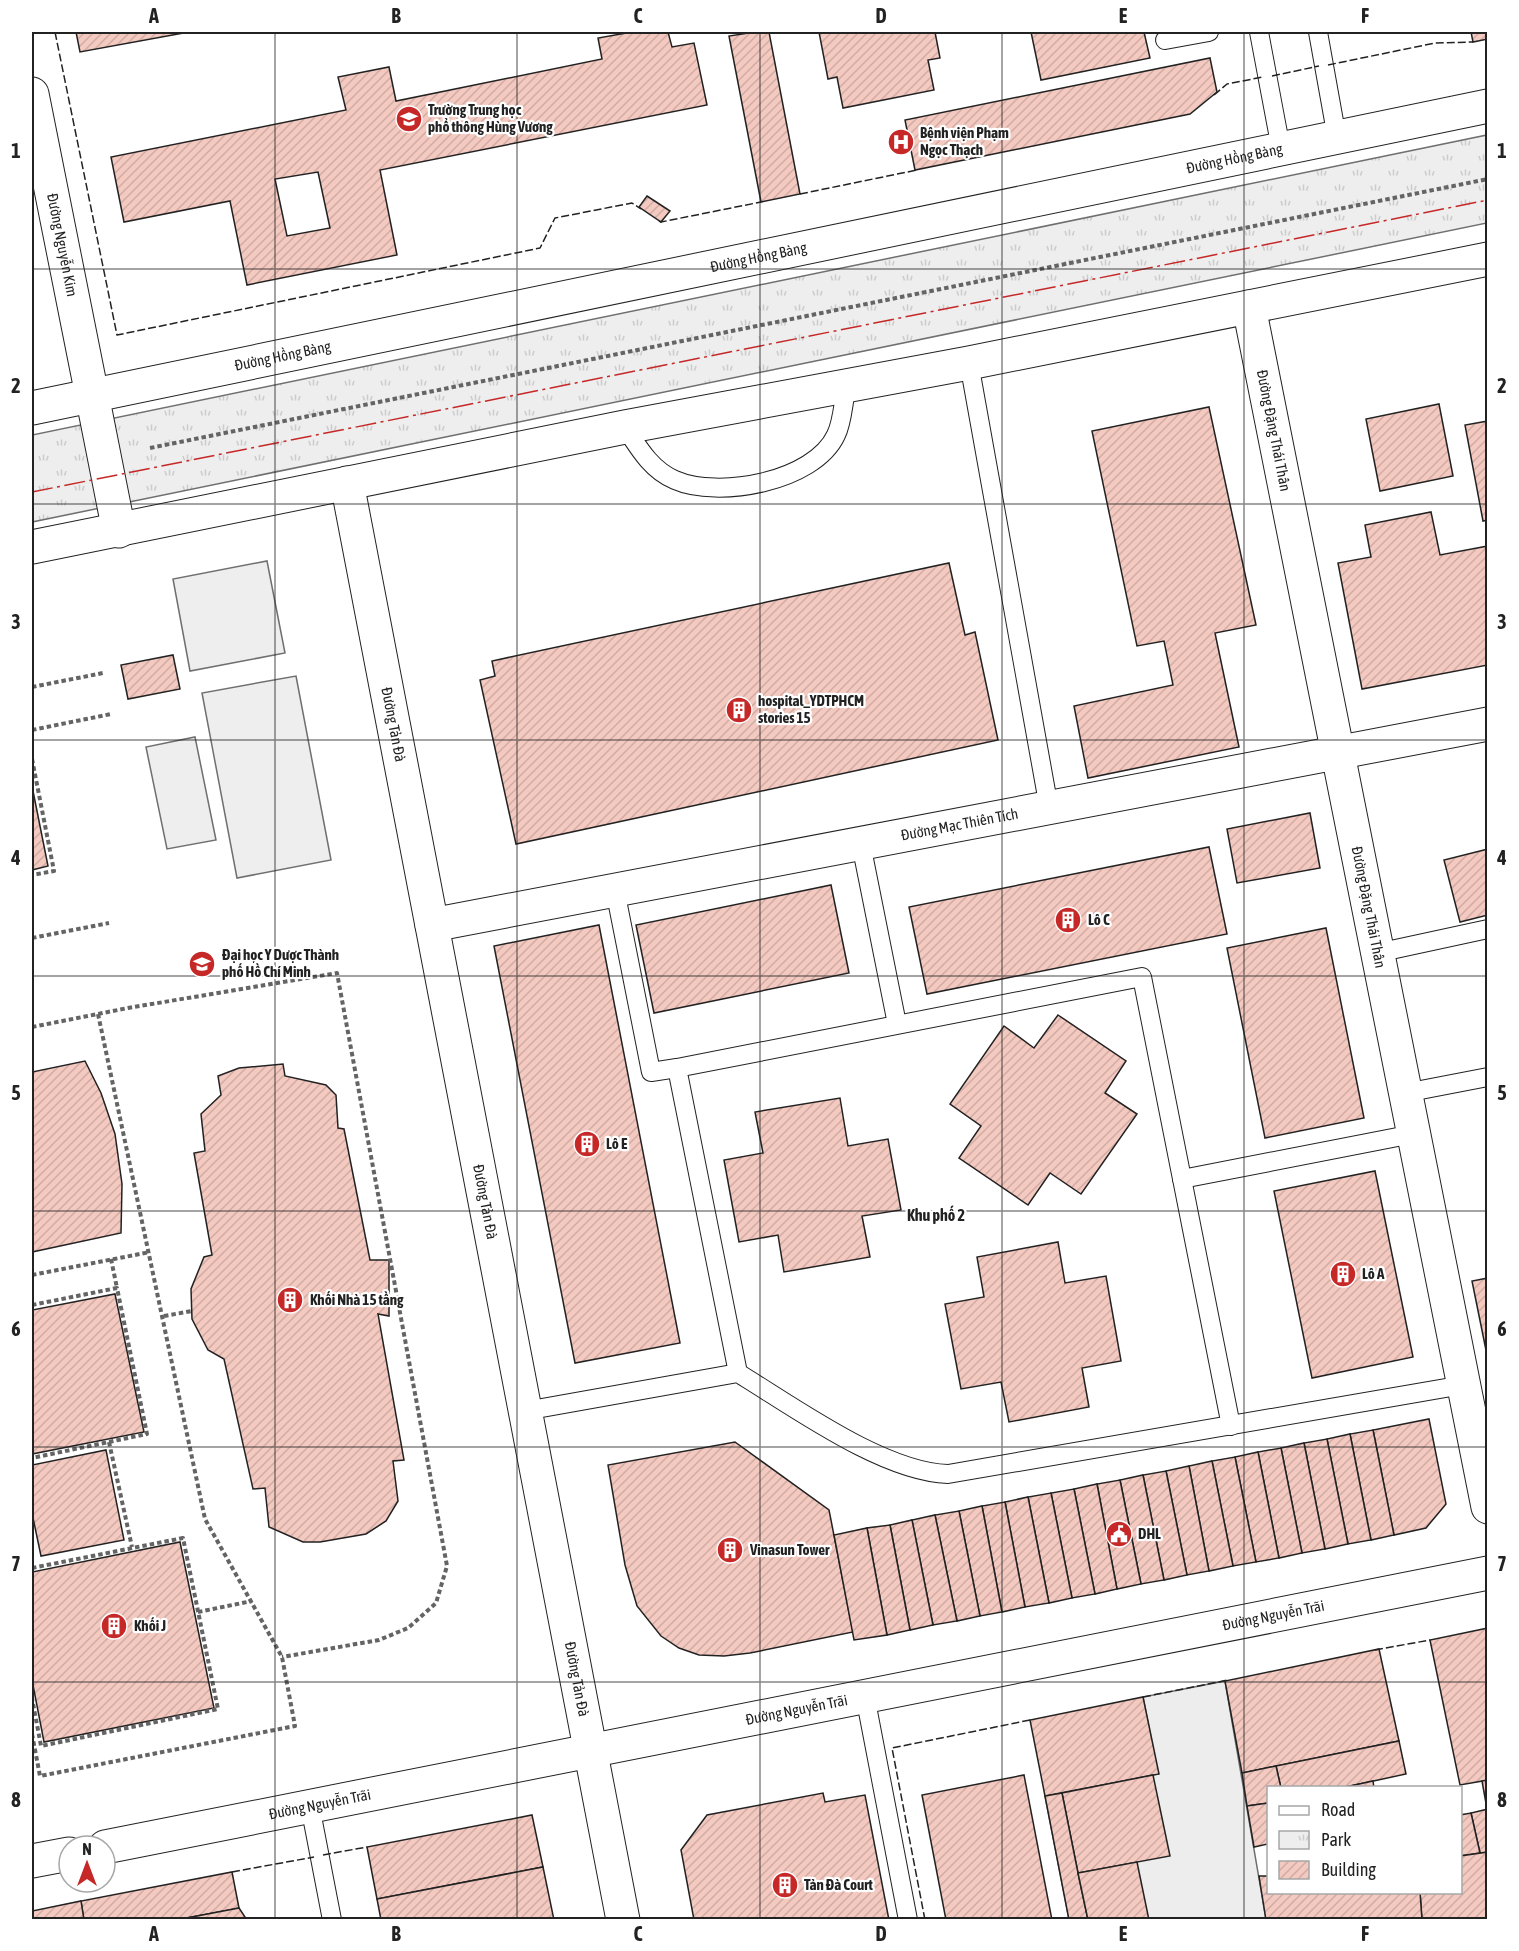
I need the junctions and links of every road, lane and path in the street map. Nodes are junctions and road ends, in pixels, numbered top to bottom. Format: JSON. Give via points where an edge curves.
{"nodes":[{"id":1,"x":1209,"y":32,"type":"edge"},
{"id":2,"x":1259,"y":32,"type":"edge"},
{"id":3,"x":1318,"y":32,"type":"edge"},
{"id":4,"x":1165,"y":39,"type":"dead end"},
{"id":5,"x":32,"y":94,"type":"edge"},
{"id":6,"x":1488,"y":106,"type":"edge"},
{"id":7,"x":1337,"y":138,"type":"junction"},
{"id":8,"x":1281,"y":149,"type":"junction"},
{"id":9,"x":1488,"y":179,"type":"edge"},
{"id":10,"x":1488,"y":259,"type":"edge"},
{"id":11,"x":1249,"y":307,"type":"junction"},
{"id":12,"x":969,"y":363,"type":"junction"},
{"id":13,"x":847,"y":386,"type":"junction"},
{"id":14,"x":92,"y":395,"type":"junction"},
{"id":15,"x":32,"y":408,"type":"edge"},
{"id":16,"x":625,"y":427,"type":"junction"},
{"id":17,"x":150,"y":448,"type":"dead end"},
{"id":18,"x":347,"y":483,"type":"junction"},
{"id":19,"x":119,"y":531,"type":"junction"},
{"id":20,"x":32,"y":547,"type":"edge"},
{"id":21,"x":103,"y":673,"type":"dead end"},
{"id":22,"x":32,"y":687,"type":"edge"},
{"id":23,"x":111,"y":714,"type":"dead end"},
{"id":24,"x":1488,"y":724,"type":"edge"},
{"id":25,"x":32,"y":730,"type":"edge"},
{"id":26,"x":1337,"y":753,"type":"junction"},
{"id":27,"x":32,"y":759,"type":"edge"},
{"id":28,"x":1049,"y":808,"type":"junction"},
{"id":29,"x":861,"y":843,"type":"junction"},
{"id":30,"x":32,"y":875,"type":"edge"},
{"id":31,"x":615,"y":890,"type":"junction"},
{"id":32,"x":110,"y":923,"type":"dead end"},
{"id":33,"x":432,"y":925,"type":"junction"},
{"id":34,"x":1488,"y":929,"type":"edge"},
{"id":35,"x":32,"y":938,"type":"edge"},
{"id":36,"x":1377,"y":953,"type":"junction"},
{"id":37,"x":98,"y":1014,"type":"junction"},
{"id":38,"x":897,"y":1024,"type":"junction"},
{"id":39,"x":32,"y":1028,"type":"edge"},
{"id":40,"x":677,"y":1068,"type":"junction"},
{"id":41,"x":1488,"y":1077,"type":"edge"},
{"id":42,"x":1405,"y":1093,"type":"junction"},
{"id":43,"x":1413,"y":1134,"type":"junction"},
{"id":44,"x":1182,"y":1179,"type":"junction"},
{"id":45,"x":150,"y":1252,"type":"junction"},
{"id":46,"x":111,"y":1259,"type":"junction"},
{"id":47,"x":32,"y":1275,"type":"edge"},
{"id":48,"x":117,"y":1288,"type":"junction"},
{"id":49,"x":32,"y":1305,"type":"edge"},
{"id":50,"x":192,"y":1311,"type":"dead end"},
{"id":51,"x":164,"y":1316,"type":"junction"},
{"id":52,"x":738,"y":1373,"type":"junction"},
{"id":53,"x":1463,"y":1385,"type":"junction"},
{"id":54,"x":525,"y":1411,"type":"junction"},
{"id":55,"x":1231,"y":1426,"type":"junction"},
{"id":56,"x":110,"y":1442,"type":"junction"},
{"id":57,"x":32,"y":1458,"type":"edge"},
{"id":58,"x":1488,"y":1507,"type":"edge"},
{"id":59,"x":132,"y":1547,"type":"junction"},
{"id":60,"x":32,"y":1568,"type":"edge"},
{"id":61,"x":1488,"y":1573,"type":"edge"},
{"id":62,"x":252,"y":1601,"type":"junction"},
{"id":63,"x":198,"y":1612,"type":"junction"},
{"id":64,"x":282,"y":1657,"type":"junction"},
{"id":65,"x":865,"y":1696,"type":"junction"},
{"id":66,"x":32,"y":1698,"type":"edge"},
{"id":67,"x":32,"y":1734,"type":"edge"},
{"id":68,"x":591,"y":1751,"type":"junction"},
{"id":69,"x":310,"y":1806,"type":"junction"},
{"id":70,"x":117,"y":1845,"type":"edge"},
{"id":71,"x":57,"y":1856,"type":"edge"},
{"id":72,"x":32,"y":1861,"type":"edge"},
{"id":73,"x":332,"y":1920,"type":"edge"},
{"id":74,"x":622,"y":1920,"type":"edge"},
{"id":75,"x":908,"y":1920,"type":"edge"}],
"edges":[{"from":1,"to":4,"type":"lane"},
{"from":2,"to":8,"type":"lane"},
{"from":3,"to":7,"type":"lane"},
{"from":5,"to":14,"type":"main road","name":"Đường Nguyễn Kim"},
{"from":6,"to":7,"type":"main road","name":"Đường Hồng Bàng"},
{"from":7,"to":8,"type":"main road","name":"Đường Hồng Bàng"},
{"from":8,"to":14,"type":"main road","name":"Đường Hồng Bàng"},
{"from":9,"to":17,"type":"path"},
{"from":10,"to":11,"type":"main road"},
{"from":11,"to":12,"type":"main road"},
{"from":11,"to":26,"type":"main road","name":"Đường Đặng Thái Thân"},
{"from":12,"to":13,"type":"main road"},
{"from":12,"to":28,"type":"lane"},
{"from":13,"to":16,"type":"main road"},
{"from":13,"to":16,"type":"lane","via":[[836,435],[818,460],[787,477],[711,489],[674,480],[646,459]]},
{"from":14,"to":15,"type":"main road","name":"Đường Hồng Bàng"},
{"from":14,"to":19,"type":"main road","name":"Đường Nguyễn Kim"},
{"from":16,"to":18,"type":"main road"},
{"from":18,"to":19,"type":"main road"},
{"from":18,"to":33,"type":"main road","name":"Đường Tản Đà"},
{"from":19,"to":20,"type":"main road"},
{"from":21,"to":22,"type":"path"},
{"from":23,"to":25,"type":"path"},
{"from":24,"to":26,"type":"main road","name":"Đường Mạc Thiên Tích"},
{"from":26,"to":28,"type":"main road","name":"Đường Mạc Thiên Tích"},
{"from":26,"to":36,"type":"main road","name":"Đường Đặng Thái Thân"},
{"from":27,"to":30,"type":"path","via":[[54,871]]},
{"from":28,"to":29,"type":"main road","name":"Đường Mạc Thiên Tích"},
{"from":29,"to":31,"type":"main road","name":"Đường Mạc Thiên Tích"},
{"from":29,"to":38,"type":"lane"},
{"from":31,"to":33,"type":"main road","name":"Đường Mạc Thiên Tích"},
{"from":31,"to":40,"type":"lane","via":[[651,1072]]},
{"from":32,"to":35,"type":"path"},
{"from":33,"to":54,"type":"main road","name":"Đường Tản Đà"},
{"from":34,"to":36,"type":"lane"},
{"from":36,"to":42,"type":"main road","name":"Đường Đặng Thái Thân"},
{"from":37,"to":39,"type":"path"},
{"from":37,"to":45,"type":"path"},
{"from":37,"to":64,"type":"path","via":[[337,973],[447,1566],[436,1603],[408,1628],[379,1640]]},
{"from":38,"to":40,"type":"lane"},
{"from":38,"to":44,"type":"lane","via":[[1142,977]]},
{"from":40,"to":52,"type":"lane"},
{"from":41,"to":42,"type":"lane"},
{"from":42,"to":43,"type":"main road","name":"Đường Đặng Thái Thân"},
{"from":43,"to":44,"type":"lane"},
{"from":43,"to":53,"type":"main road","name":"Đường Đặng Thái Thân"},
{"from":44,"to":55,"type":"lane"},
{"from":45,"to":46,"type":"path"},
{"from":45,"to":51,"type":"path"},
{"from":46,"to":47,"type":"path"},
{"from":46,"to":48,"type":"path"},
{"from":48,"to":49,"type":"path"},
{"from":48,"to":56,"type":"path","via":[[147,1434]]},
{"from":50,"to":51,"type":"path"},
{"from":51,"to":62,"type":"path","via":[[205,1519]]},
{"from":52,"to":54,"type":"lane"},
{"from":52,"to":55,"type":"lane","via":[[890,1461],[929,1474],[981,1471]]},
{"from":53,"to":55,"type":"lane"},
{"from":53,"to":58,"type":"main road","name":"Đường Đặng Thái Thân"},
{"from":54,"to":68,"type":"main road","name":"Đường Tản Đà"},
{"from":56,"to":57,"type":"path"},
{"from":56,"to":59,"type":"path"},
{"from":59,"to":60,"type":"path"},
{"from":59,"to":63,"type":"path","via":[[183,1538]]},
{"from":61,"to":65,"type":"main road","name":"Đường Nguyễn Trãi"},
{"from":62,"to":63,"type":"path"},
{"from":62,"to":64,"type":"path"},
{"from":63,"to":66,"type":"path","via":[[218,1709],[41,1746]]},
{"from":64,"to":67,"type":"path","via":[[295,1726],[40,1776]]},
{"from":65,"to":68,"type":"main road","name":"Đường Nguyễn Trãi"},
{"from":65,"to":75,"type":"lane"},
{"from":68,"to":69,"type":"main road","name":"Đường Nguyễn Trãi"},
{"from":68,"to":74,"type":"main road","name":"Đường Tản Đà"},
{"from":69,"to":70,"type":"main road","name":"Đường Nguyễn Trãi"},
{"from":69,"to":73,"type":"lane"},
{"from":71,"to":72,"type":"main road"}]}
